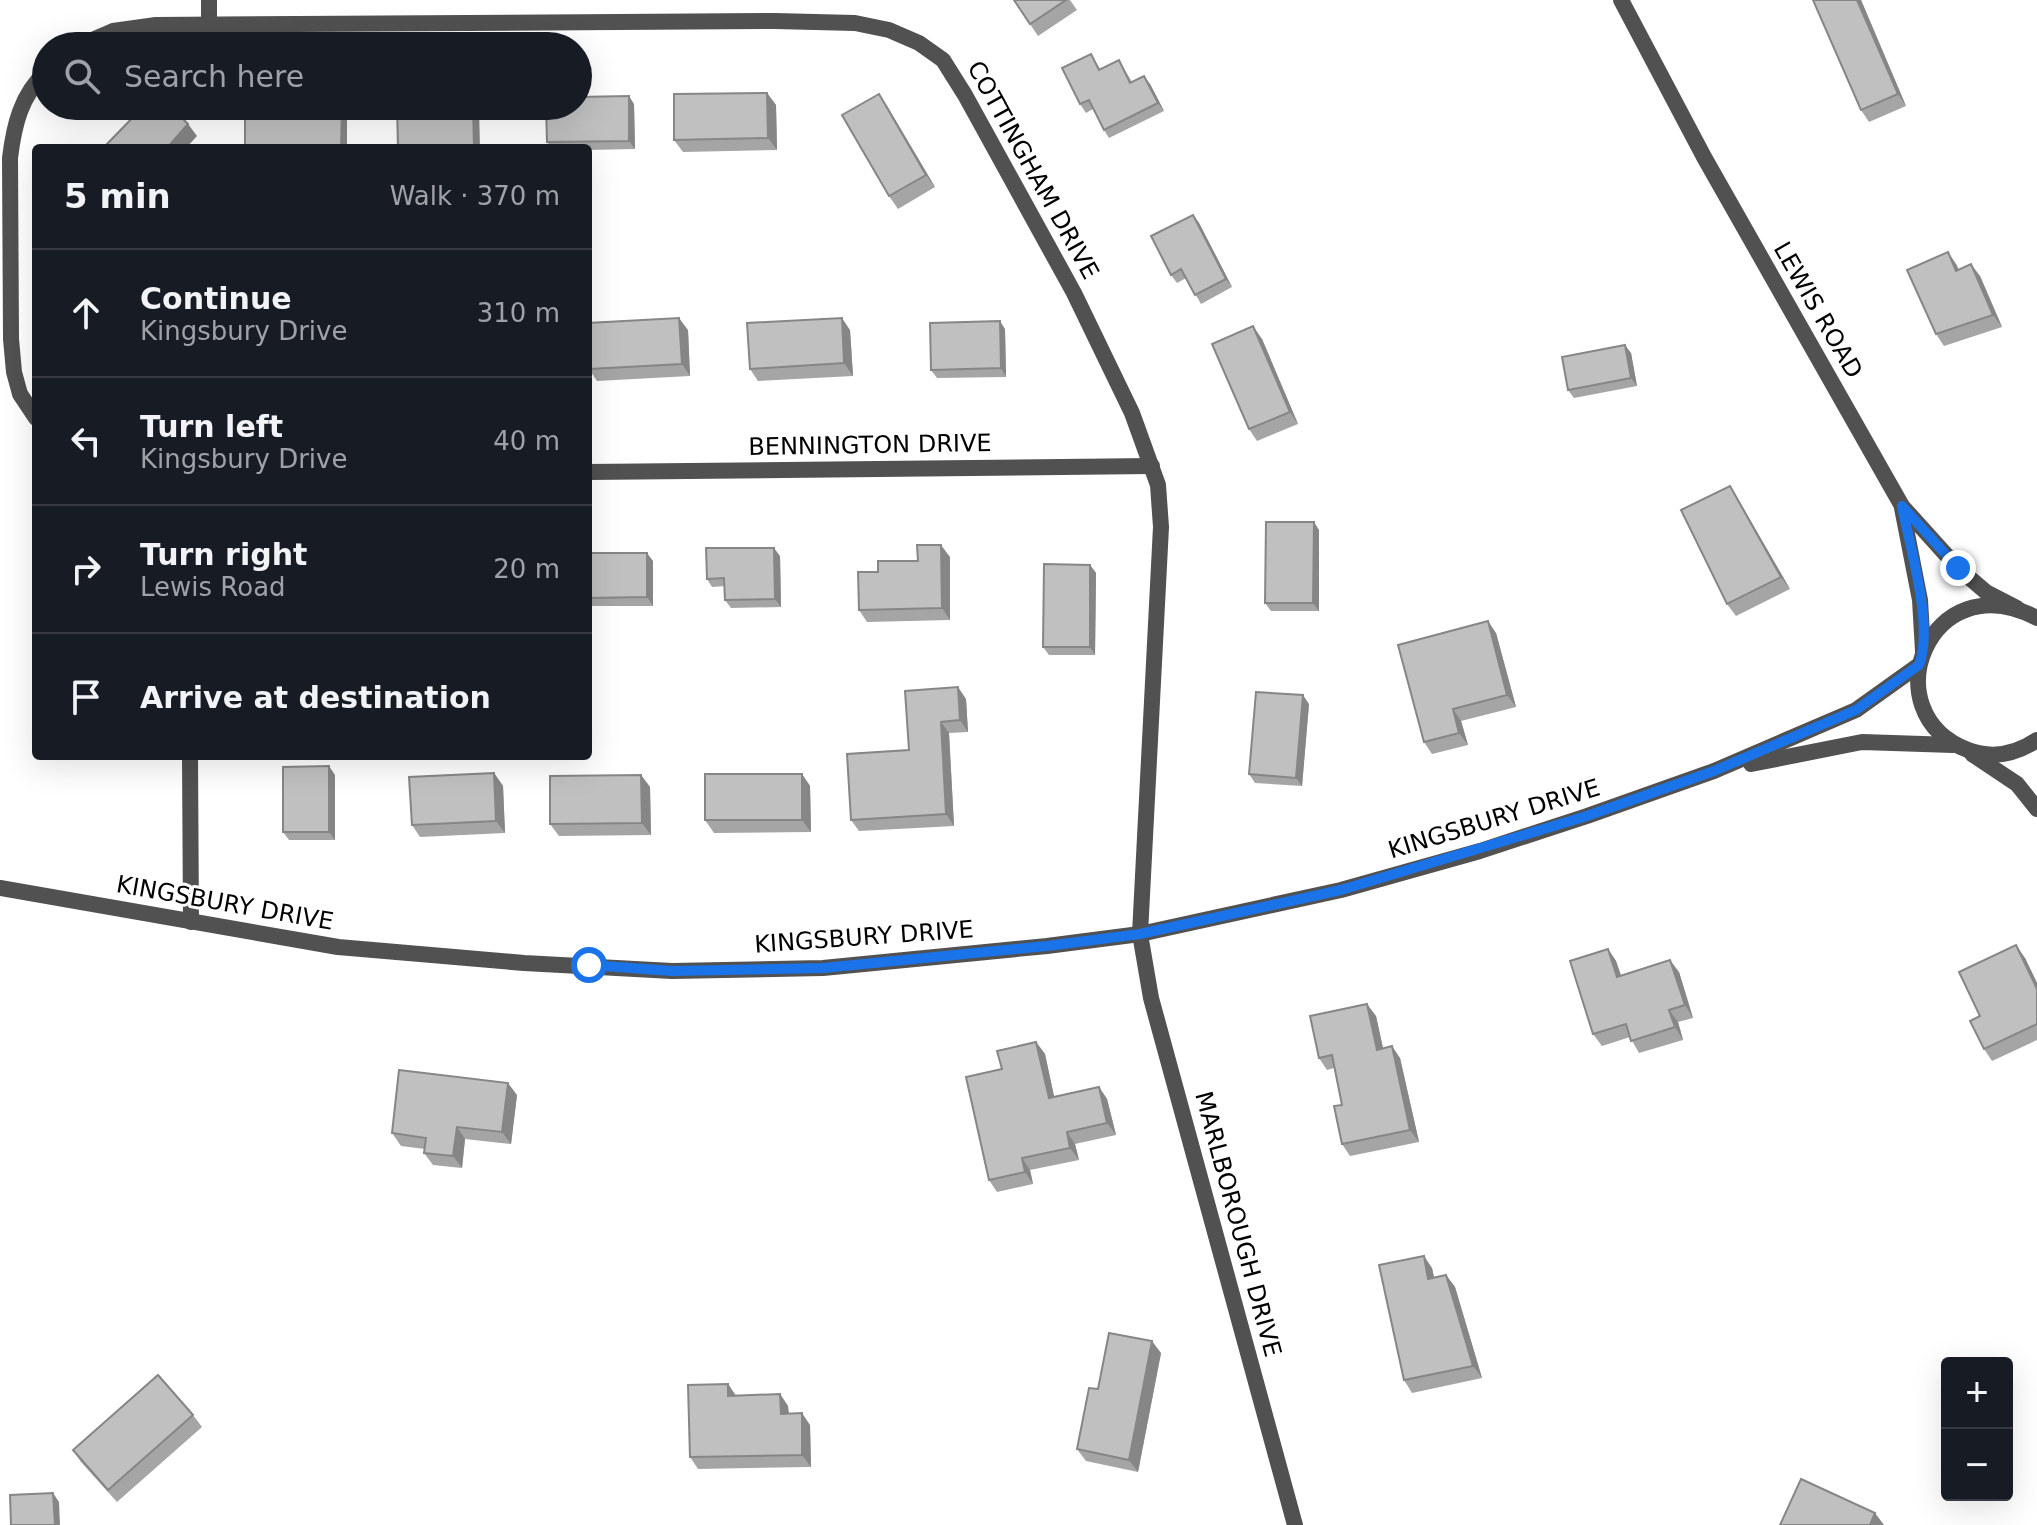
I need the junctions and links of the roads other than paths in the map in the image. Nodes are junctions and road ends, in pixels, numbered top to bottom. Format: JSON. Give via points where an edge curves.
{"nodes":[{"id":1,"x":209,"y":0,"type":"edge"},
{"id":2,"x":1621,"y":0,"type":"edge"},
{"id":3,"x":209,"y":25,"type":"junction"},
{"id":4,"x":111,"y":32,"type":"edge"},
{"id":5,"x":32,"y":87,"type":"edge"},
{"id":6,"x":32,"y":412,"type":"edge"},
{"id":7,"x":1152,"y":466,"type":"junction"},
{"id":8,"x":592,"y":472,"type":"edge"},
{"id":9,"x":1902,"y":506,"type":"junction"},
{"id":10,"x":2017,"y":608,"type":"junction"},
{"id":11,"x":2037,"y":618,"type":"edge"},
{"id":12,"x":1921,"y":659,"type":"junction"},
{"id":13,"x":2037,"y":740,"type":"edge"},
{"id":14,"x":1960,"y":747,"type":"junction"},
{"id":15,"x":190,"y":760,"type":"edge"},
{"id":16,"x":1714,"y":771,"type":"junction"},
{"id":17,"x":2037,"y":809,"type":"edge"},
{"id":18,"x":0,"y":888,"type":"edge"},
{"id":19,"x":191,"y":922,"type":"junction"},
{"id":20,"x":1140,"y":934,"type":"junction"},
{"id":21,"x":1295,"y":1525,"type":"edge"}],
"edges":[{"from":1,"to":3,"type":"street"},
{"from":2,"to":9,"type":"street","name":"LEWIS ROAD"},
{"from":3,"to":4,"type":"street","name":"COTTINGHAM DRIVE"},
{"from":3,"to":7,"type":"street","name":"COTTINGHAM DRIVE","via":[[842,23],[889,30],[919,43],[943,60],[965,95],[1074,293]]},
{"from":5,"to":6,"type":"street","via":[[22,104],[10,158],[11,339],[20,394]]},
{"from":7,"to":8,"type":"street","name":"BENNINGTON DRIVE"},
{"from":7,"to":20,"type":"street","name":"COTTINGHAM DRIVE","via":[[1161,527]]},
{"from":9,"to":10,"type":"street","name":"LEWIS ROAD","via":[[1958,568],[1986,592]]},
{"from":9,"to":12,"type":"street","via":[[1920,600]]},
{"from":10,"to":11,"type":"street","name":"KINGSBURY DRIVE"},
{"from":10,"to":12,"type":"street","name":"KINGSBURY DRIVE","via":[[1991,604],[1966,609],[1943,623]]},
{"from":12,"to":14,"type":"street","via":[[1918,688],[1924,711],[1937,730]]},
{"from":12,"to":16,"type":"street","name":"KINGSBURY DRIVE","via":[[1856,710]]},
{"from":13,"to":14,"type":"street","name":"KINGSBURY DRIVE","via":[[2001,755]]},
{"from":14,"to":16,"type":"street","name":"KINGSBURY DRIVE","via":[[1862,742]]},
{"from":14,"to":17,"type":"street","via":[[2017,784]]},
{"from":15,"to":19,"type":"street"},
{"from":16,"to":20,"type":"street","name":"KINGSBURY DRIVE","via":[[1587,816],[1341,890]]},
{"from":18,"to":19,"type":"street","name":"KINGSBURY DRIVE"},
{"from":19,"to":20,"type":"street","name":"KINGSBURY DRIVE","via":[[338,947],[672,971],[823,968]]},
{"from":20,"to":21,"type":"street","name":"MARLBOROUGH DRIVE","via":[[1151,998]]}]}
